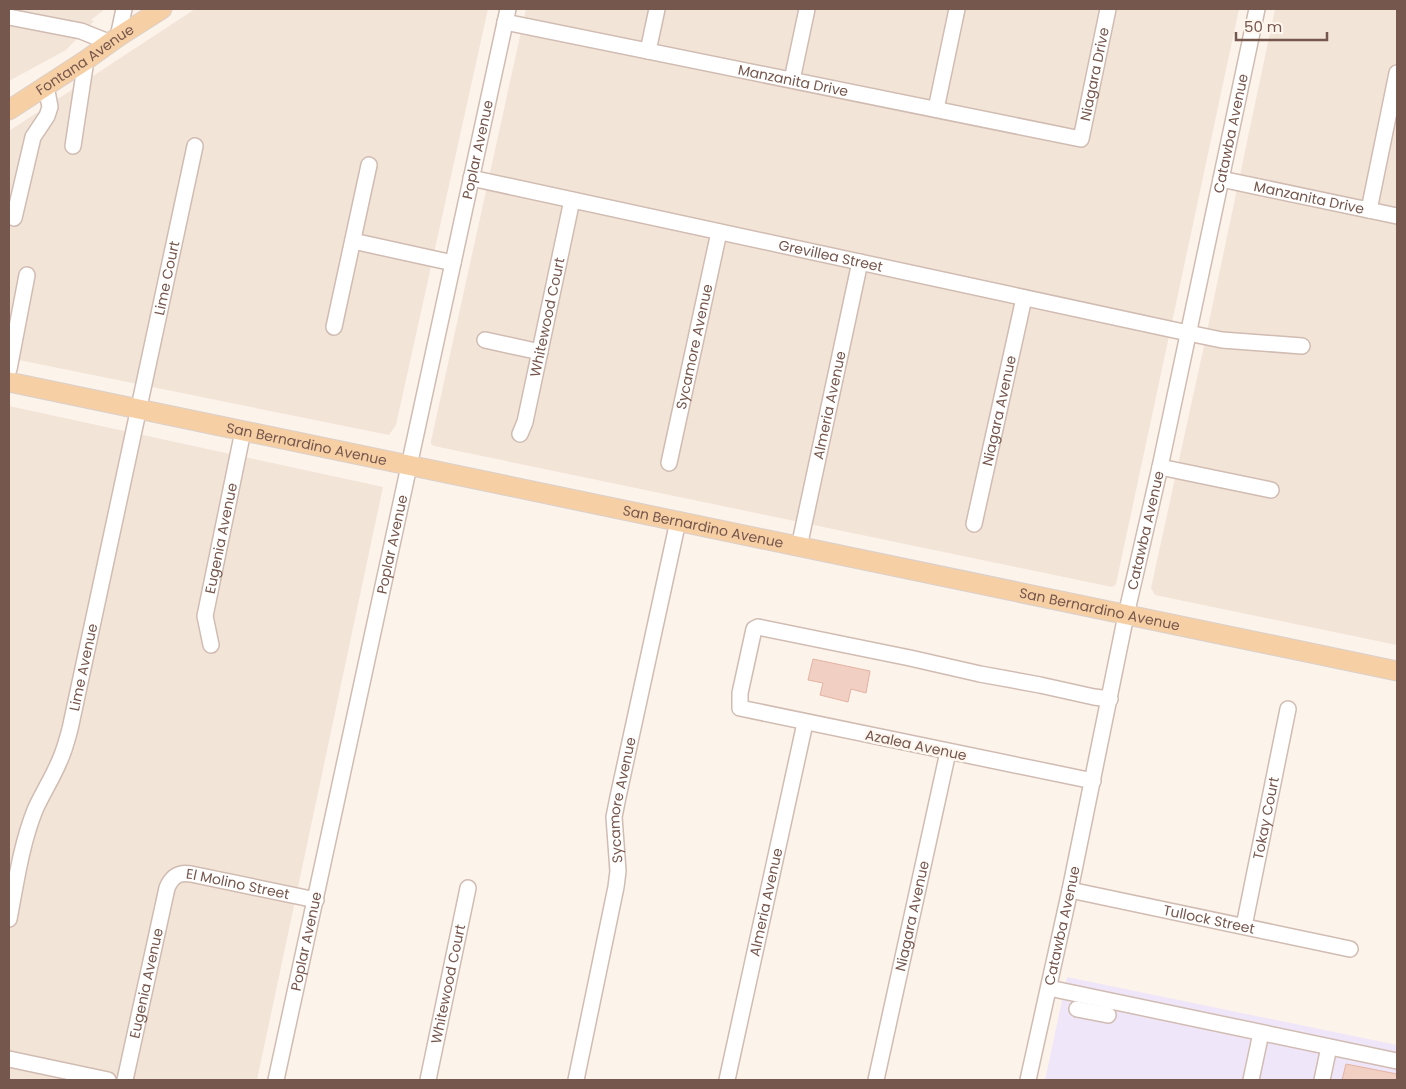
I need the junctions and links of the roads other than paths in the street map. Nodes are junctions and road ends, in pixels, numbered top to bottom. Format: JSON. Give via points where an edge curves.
{"nodes":[{"id":1,"x":124,"y":9,"type":"edge"},
{"id":2,"x":162,"y":9,"type":"edge"},
{"id":3,"x":657,"y":9,"type":"edge"},
{"id":4,"x":807,"y":9,"type":"edge"},
{"id":5,"x":957,"y":9,"type":"edge"},
{"id":6,"x":1108,"y":9,"type":"edge"},
{"id":7,"x":1257,"y":9,"type":"edge"},
{"id":8,"x":506,"y":15,"type":"edge"},
{"id":9,"x":9,"y":17,"type":"edge"},
{"id":10,"x":114,"y":40,"type":"junction"},
{"id":11,"x":648,"y":51,"type":"junction"},
{"id":12,"x":86,"y":60,"type":"junction"},
{"id":13,"x":1397,"y":73,"type":"edge"},
{"id":14,"x":792,"y":80,"type":"junction"},
{"id":15,"x":46,"y":86,"type":"junction"},
{"id":16,"x":9,"y":110,"type":"edge"},
{"id":17,"x":936,"y":110,"type":"junction"},
{"id":18,"x":1080,"y":139,"type":"joint"},
{"id":19,"x":73,"y":146,"type":"dead end"},
{"id":20,"x":195,"y":146,"type":"dead end"},
{"id":21,"x":368,"y":165,"type":"dead end"},
{"id":22,"x":471,"y":178,"type":"junction"},
{"id":23,"x":1221,"y":179,"type":"junction"},
{"id":24,"x":572,"y":200,"type":"junction"},
{"id":25,"x":1369,"y":210,"type":"junction"},
{"id":26,"x":1397,"y":216,"type":"edge"},
{"id":27,"x":14,"y":218,"type":"dead end"},
{"id":28,"x":720,"y":232,"type":"junction"},
{"id":29,"x":353,"y":241,"type":"junction"},
{"id":30,"x":860,"y":262,"type":"junction"},
{"id":31,"x":453,"y":263,"type":"junction"},
{"id":32,"x":27,"y":275,"type":"dead end"},
{"id":33,"x":1024,"y":298,"type":"junction"},
{"id":34,"x":334,"y":327,"type":"dead end"},
{"id":35,"x":1188,"y":334,"type":"junction"},
{"id":36,"x":485,"y":340,"type":"dead end"},
{"id":37,"x":1302,"y":346,"type":"dead end"},
{"id":38,"x":540,"y":352,"type":"junction"},
{"id":39,"x":9,"y":369,"type":"edge"},
{"id":40,"x":9,"y":382,"type":"edge"},
{"id":41,"x":138,"y":410,"type":"junction"},
{"id":42,"x":243,"y":431,"type":"junction"},
{"id":43,"x":520,"y":434,"type":"dead end"},
{"id":44,"x":669,"y":463,"type":"dead end"},
{"id":45,"x":410,"y":466,"type":"junction"},
{"id":46,"x":1160,"y":467,"type":"junction"},
{"id":47,"x":1271,"y":490,"type":"dead end"},
{"id":48,"x":678,"y":521,"type":"junction"},
{"id":49,"x":974,"y":524,"type":"dead end"},
{"id":50,"x":800,"y":548,"type":"junction"},
{"id":51,"x":1126,"y":615,"type":"junction"},
{"id":52,"x":211,"y":645,"type":"dead end"},
{"id":53,"x":1397,"y":671,"type":"edge"},
{"id":54,"x":1110,"y":699,"type":"junction"},
{"id":55,"x":1288,"y":709,"type":"dead end"},
{"id":56,"x":805,"y":722,"type":"junction"},
{"id":57,"x":948,"y":752,"type":"junction"},
{"id":58,"x":1093,"y":781,"type":"junction"},
{"id":59,"x":16,"y":852,"type":"edge"},
{"id":60,"x":166,"y":888,"type":"joint"},
{"id":61,"x":468,"y":888,"type":"dead end"},
{"id":62,"x":1070,"y":890,"type":"junction"},
{"id":63,"x":316,"y":900,"type":"junction"},
{"id":64,"x":9,"y":919,"type":"edge"},
{"id":65,"x":1244,"y":926,"type":"junction"},
{"id":66,"x":1350,"y":949,"type":"dead end"},
{"id":67,"x":1049,"y":988,"type":"junction"},
{"id":68,"x":1076,"y":1009,"type":"dead end"},
{"id":69,"x":1108,"y":1015,"type":"dead end"},
{"id":70,"x":1261,"y":1032,"type":"junction"},
{"id":71,"x":1329,"y":1046,"type":"junction"},
{"id":72,"x":9,"y":1059,"type":"edge"},
{"id":73,"x":1397,"y":1061,"type":"edge"},
{"id":74,"x":108,"y":1080,"type":"edge"},
{"id":75,"x":125,"y":1080,"type":"edge"},
{"id":76,"x":276,"y":1080,"type":"edge"},
{"id":77,"x":428,"y":1080,"type":"edge"},
{"id":78,"x":576,"y":1080,"type":"edge"},
{"id":79,"x":727,"y":1080,"type":"edge"},
{"id":80,"x":876,"y":1080,"type":"edge"},
{"id":81,"x":1028,"y":1080,"type":"edge"},
{"id":82,"x":1251,"y":1080,"type":"edge"},
{"id":83,"x":1322,"y":1080,"type":"edge"}],
"edges":[{"from":1,"to":10,"type":"street"},
{"from":2,"to":10,"type":"main road","name":"Fontana Avenue"},
{"from":3,"to":11,"type":"street"},
{"from":4,"to":14,"type":"street"},
{"from":5,"to":17,"type":"street"},
{"from":6,"to":18,"type":"street","name":"Niagara Drive"},
{"from":7,"to":23,"type":"street","name":"Catawba Avenue"},
{"from":8,"to":11,"type":"street","name":"Manzanita Drive"},
{"from":8,"to":22,"type":"street","name":"Poplar Avenue"},
{"from":9,"to":10,"type":"street","via":[[81,30]]},
{"from":10,"to":12,"type":"main road","name":"Fontana Avenue"},
{"from":11,"to":14,"type":"street","name":"Manzanita Drive"},
{"from":12,"to":15,"type":"main road","name":"Fontana Avenue"},
{"from":12,"to":19,"type":"street"},
{"from":13,"to":25,"type":"street"},
{"from":14,"to":17,"type":"street","name":"Manzanita Drive"},
{"from":15,"to":16,"type":"main road","name":"Fontana Avenue"},
{"from":15,"to":27,"type":"street","via":[[50,107],[33,137]]},
{"from":17,"to":18,"type":"street","name":"Manzanita Drive"},
{"from":20,"to":41,"type":"street","name":"Lime Court"},
{"from":21,"to":29,"type":"street"},
{"from":22,"to":24,"type":"street","name":"Grevillea Street"},
{"from":22,"to":31,"type":"street","name":"Poplar Avenue"},
{"from":23,"to":25,"type":"street","name":"Manzanita Drive"},
{"from":23,"to":35,"type":"street","name":"Catawba Avenue"},
{"from":24,"to":28,"type":"street","name":"Grevillea Street"},
{"from":24,"to":38,"type":"street","name":"Whitewood Court"},
{"from":25,"to":26,"type":"street","name":"Manzanita Drive"},
{"from":28,"to":30,"type":"street","name":"Grevillea Street"},
{"from":28,"to":44,"type":"street","name":"Sycamore Avenue"},
{"from":29,"to":31,"type":"street"},
{"from":29,"to":34,"type":"street"},
{"from":30,"to":33,"type":"street","name":"Grevillea Street"},
{"from":30,"to":50,"type":"street","name":"Almeria Avenue"},
{"from":31,"to":45,"type":"street","name":"Poplar Avenue"},
{"from":32,"to":39,"type":"street"},
{"from":33,"to":35,"type":"street","name":"Grevillea Street"},
{"from":33,"to":49,"type":"street","name":"Niagara Avenue"},
{"from":35,"to":37,"type":"street","name":"Grevillea Street"},
{"from":35,"to":46,"type":"street","name":"Catawba Avenue"},
{"from":36,"to":38,"type":"street"},
{"from":38,"to":43,"type":"street","name":"Whitewood Court","via":[[526,422]]},
{"from":40,"to":41,"type":"main road","name":"San Bernardino Avenue"},
{"from":41,"to":42,"type":"main road","name":"San Bernardino Avenue"},
{"from":41,"to":59,"type":"street","name":"Lime Avenue","via":[[66,746]]},
{"from":42,"to":45,"type":"main road","name":"San Bernardino Avenue"},
{"from":42,"to":52,"type":"street","name":"Eugenia Avenue","via":[[205,616]]},
{"from":45,"to":48,"type":"main road","name":"San Bernardino Avenue"},
{"from":45,"to":63,"type":"street","name":"Poplar Avenue"},
{"from":46,"to":47,"type":"street"},
{"from":46,"to":51,"type":"street","name":"Catawba Avenue"},
{"from":48,"to":50,"type":"main road","name":"San Bernardino Avenue"},
{"from":48,"to":78,"type":"street","name":"Sycamore Avenue","via":[[614,817],[616,887]]},
{"from":50,"to":51,"type":"main road","name":"San Bernardino Avenue"},
{"from":51,"to":53,"type":"main road","name":"San Bernardino Avenue"},
{"from":51,"to":54,"type":"street","name":"Catawba Avenue"},
{"from":54,"to":56,"type":"street","name":"Azalea Avenue","via":[[758,627],[754,629],[740,693],[740,708]]},
{"from":54,"to":58,"type":"street","name":"Catawba Avenue"},
{"from":55,"to":65,"type":"street","name":"Tokay Court"},
{"from":56,"to":57,"type":"street","name":"Azalea Avenue"},
{"from":56,"to":79,"type":"street","name":"Almeria Avenue"},
{"from":57,"to":58,"type":"street","name":"Azalea Avenue"},
{"from":57,"to":80,"type":"street","name":"Niagara Avenue"},
{"from":58,"to":62,"type":"street","name":"Catawba Avenue"},
{"from":59,"to":64,"type":"street","name":"Lime Avenue"},
{"from":60,"to":63,"type":"street","name":"El Molino Street","via":[[176,875],[183,873]]},
{"from":60,"to":75,"type":"street","name":"Eugenia Avenue"},
{"from":61,"to":77,"type":"street","name":"Whitewood Court"},
{"from":62,"to":65,"type":"street","name":"Tullock Street"},
{"from":62,"to":67,"type":"street","name":"Catawba Avenue"},
{"from":63,"to":76,"type":"street","name":"Poplar Avenue"},
{"from":65,"to":66,"type":"street","name":"Tullock Street"},
{"from":67,"to":70,"type":"street"},
{"from":67,"to":81,"type":"street","name":"Catawba Avenue"},
{"from":68,"to":69,"type":"street"},
{"from":70,"to":71,"type":"street"},
{"from":70,"to":82,"type":"street"},
{"from":71,"to":73,"type":"street"},
{"from":71,"to":83,"type":"street"},
{"from":72,"to":74,"type":"street"}]}
